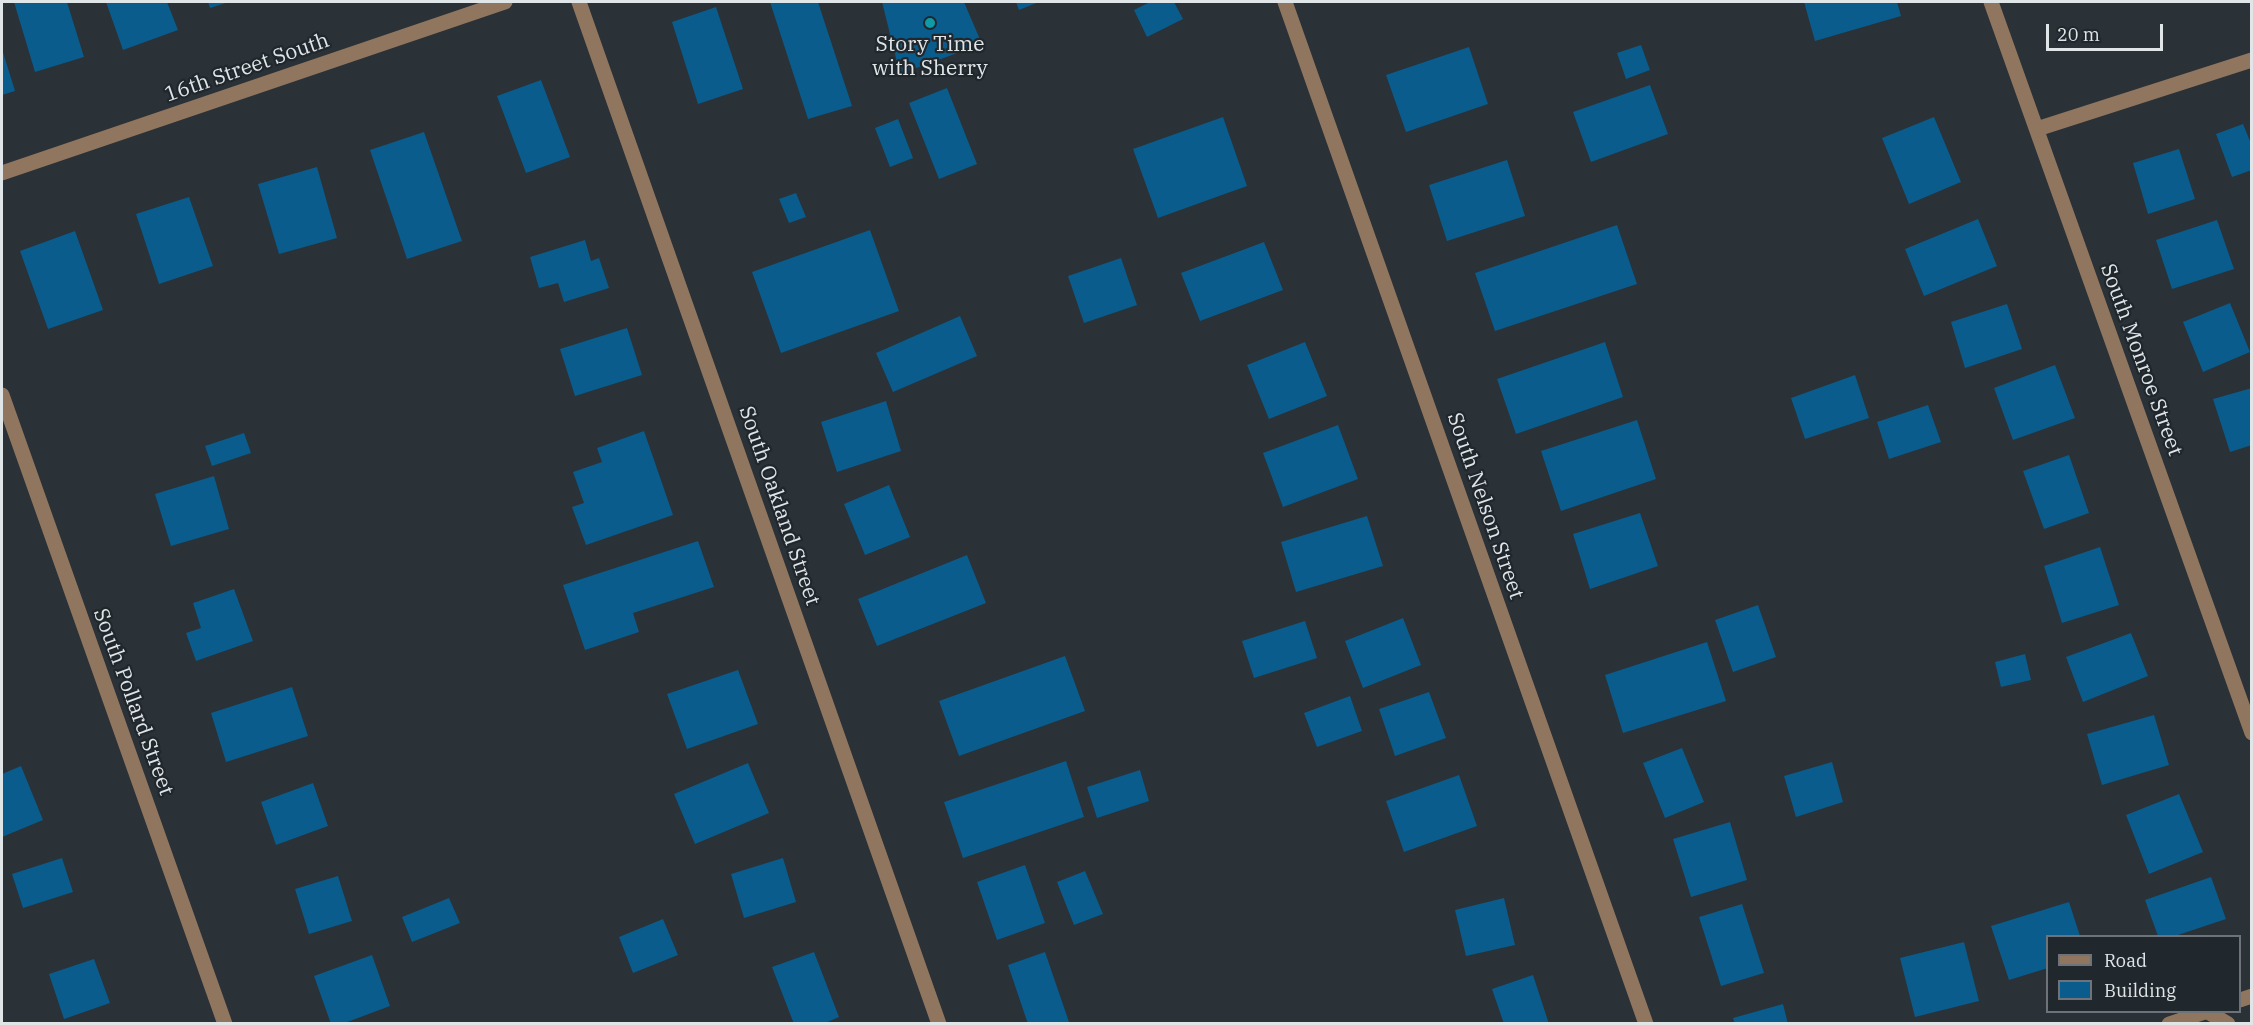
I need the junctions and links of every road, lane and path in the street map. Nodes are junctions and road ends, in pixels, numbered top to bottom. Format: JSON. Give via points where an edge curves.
{"nodes":[{"id":1,"x":505,"y":2,"type":"edge"},
{"id":2,"x":579,"y":2,"type":"edge"},
{"id":3,"x":1285,"y":2,"type":"edge"},
{"id":4,"x":1991,"y":2,"type":"edge"},
{"id":5,"x":2252,"y":60,"type":"edge"},
{"id":6,"x":2037,"y":129,"type":"junction"},
{"id":7,"x":2,"y":174,"type":"edge"},
{"id":8,"x":2,"y":395,"type":"edge"},
{"id":9,"x":2252,"y":733,"type":"edge"},
{"id":10,"x":2201,"y":1013,"type":"edge"},
{"id":11,"x":2210,"y":1013,"type":"edge"},
{"id":12,"x":225,"y":1023,"type":"edge"},
{"id":13,"x":939,"y":1023,"type":"edge"},
{"id":14,"x":1646,"y":1023,"type":"edge"},
{"id":15,"x":2169,"y":1023,"type":"edge"},
{"id":16,"x":2228,"y":1023,"type":"edge"}],
"edges":[{"from":1,"to":7,"type":"street","name":"16th Street South"},
{"from":2,"to":13,"type":"street","name":"South Oakland Street"},
{"from":3,"to":14,"type":"street","name":"South Nelson Street"},
{"from":4,"to":6,"type":"street","name":"South Monroe Street"},
{"from":5,"to":6,"type":"street"},
{"from":6,"to":9,"type":"street","name":"South Monroe Street"},
{"from":8,"to":12,"type":"street","name":"South Pollard Street"},
{"from":10,"to":15,"type":"street"},
{"from":11,"to":16,"type":"street"}]}
